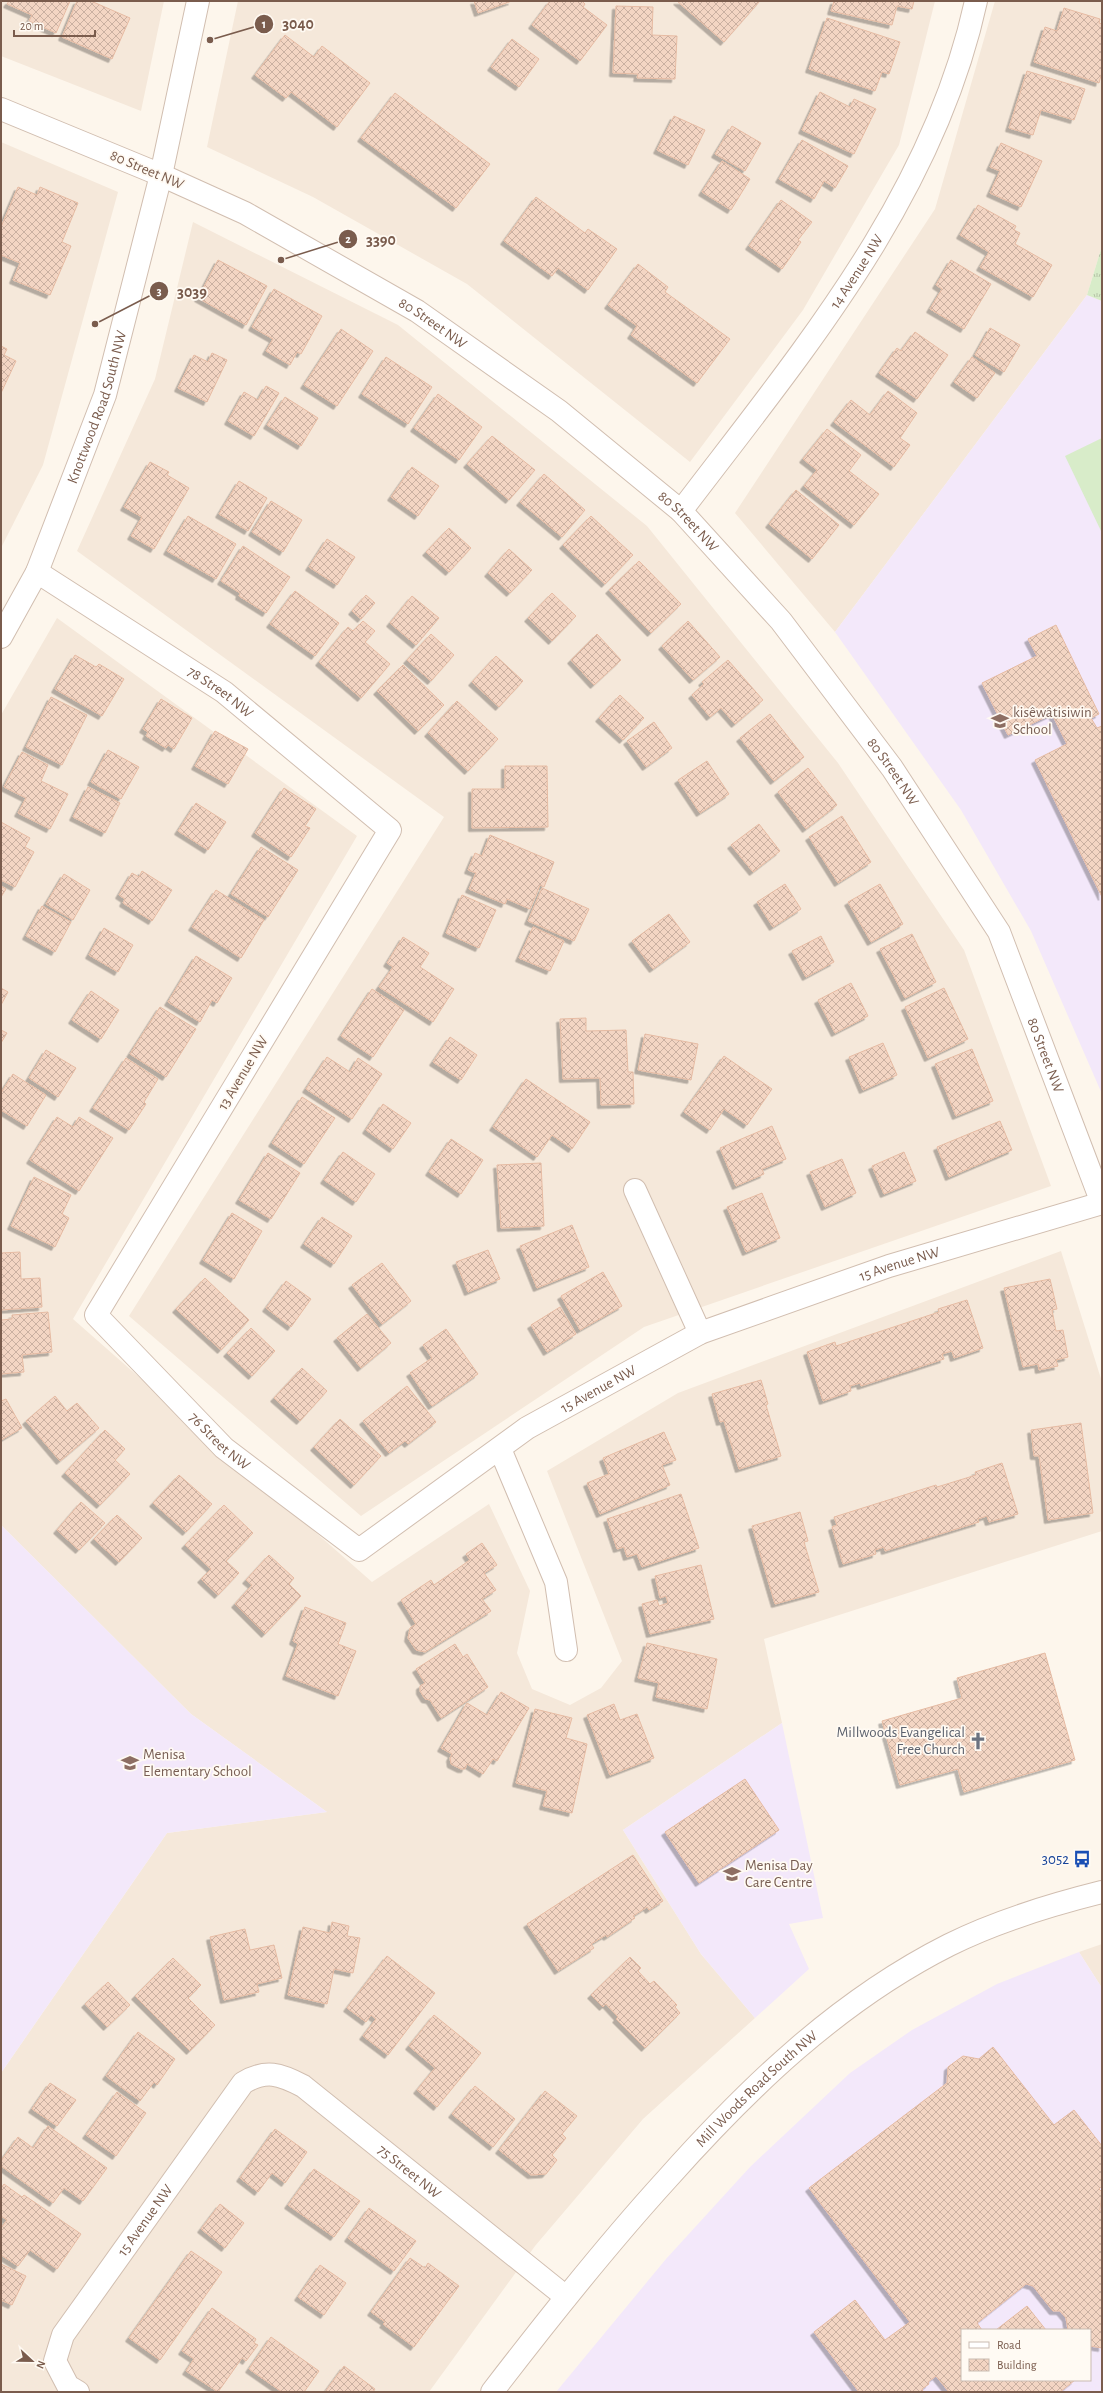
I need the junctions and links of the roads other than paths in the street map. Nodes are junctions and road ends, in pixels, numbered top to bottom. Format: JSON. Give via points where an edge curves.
{"nodes":[{"id":1,"x":198,"y":1,"type":"edge"},
{"id":2,"x":976,"y":1,"type":"edge"},
{"id":3,"x":1,"y":109,"type":"edge"},
{"id":4,"x":161,"y":175,"type":"junction"},
{"id":5,"x":681,"y":511,"type":"junction"},
{"id":6,"x":36,"y":572,"type":"junction"},
{"id":7,"x":1,"y":637,"type":"edge"},
{"id":8,"x":390,"y":830,"type":"joint"},
{"id":9,"x":635,"y":1190,"type":"dead end"},
{"id":10,"x":1102,"y":1203,"type":"edge"},
{"id":11,"x":96,"y":1315,"type":"joint"},
{"id":12,"x":700,"y":1333,"type":"junction"},
{"id":13,"x":500,"y":1449,"type":"junction"},
{"id":14,"x":359,"y":1550,"type":"joint"},
{"id":15,"x":566,"y":1650,"type":"dead end"},
{"id":16,"x":1102,"y":1892,"type":"edge"},
{"id":17,"x":243,"y":2083,"type":"joint"},
{"id":18,"x":566,"y":2297,"type":"junction"},
{"id":19,"x":78,"y":2392,"type":"edge"},
{"id":20,"x":492,"y":2392,"type":"edge"}],
"edges":[{"from":1,"to":4,"type":"street","name":"Knottwood Road South NW"},
{"from":2,"to":5,"type":"street","name":"14 Avenue NW","via":[[939,120],[898,206],[860,270],[810,341]]},
{"from":3,"to":4,"type":"street","name":"80 Street NW"},
{"from":4,"to":5,"type":"street","name":"80 Street NW","via":[[245,214],[417,311],[559,411]]},
{"from":4,"to":6,"type":"street","name":"Knottwood Road South NW","via":[[105,395]]},
{"from":5,"to":10,"type":"street","name":"80 Street NW","via":[[781,621],[887,761],[999,932]]},
{"from":6,"to":7,"type":"street","name":"Knottwood Road South NW"},
{"from":6,"to":8,"type":"street","name":"78 Street NW","via":[[224,692]]},
{"from":8,"to":11,"type":"street","name":"13 Avenue NW"},
{"from":9,"to":12,"type":"street"},
{"from":10,"to":12,"type":"street","name":"15 Avenue NW","via":[[889,1266]]},
{"from":11,"to":14,"type":"street","name":"76 Street NW","via":[[224,1448]]},
{"from":12,"to":13,"type":"street","name":"15 Avenue NW","via":[[527,1428]]},
{"from":13,"to":14,"type":"street","name":"15 Avenue NW"},
{"from":13,"to":15,"type":"street","via":[[556,1582]]},
{"from":16,"to":18,"type":"street","name":"Mill Woods Road South NW","via":[[1062,1902],[949,1945],[849,2006],[792,2052],[726,2115],[640,2208]]},
{"from":17,"to":18,"type":"street","name":"75 Street NW","via":[[255,2076],[271,2074],[286,2077],[303,2086]]},
{"from":17,"to":19,"type":"street","name":"15 Avenue NW","via":[[63,2335],[55,2361],[68,2386]]},
{"from":18,"to":20,"type":"street","name":"Mill Woods Road South NW"}]}
